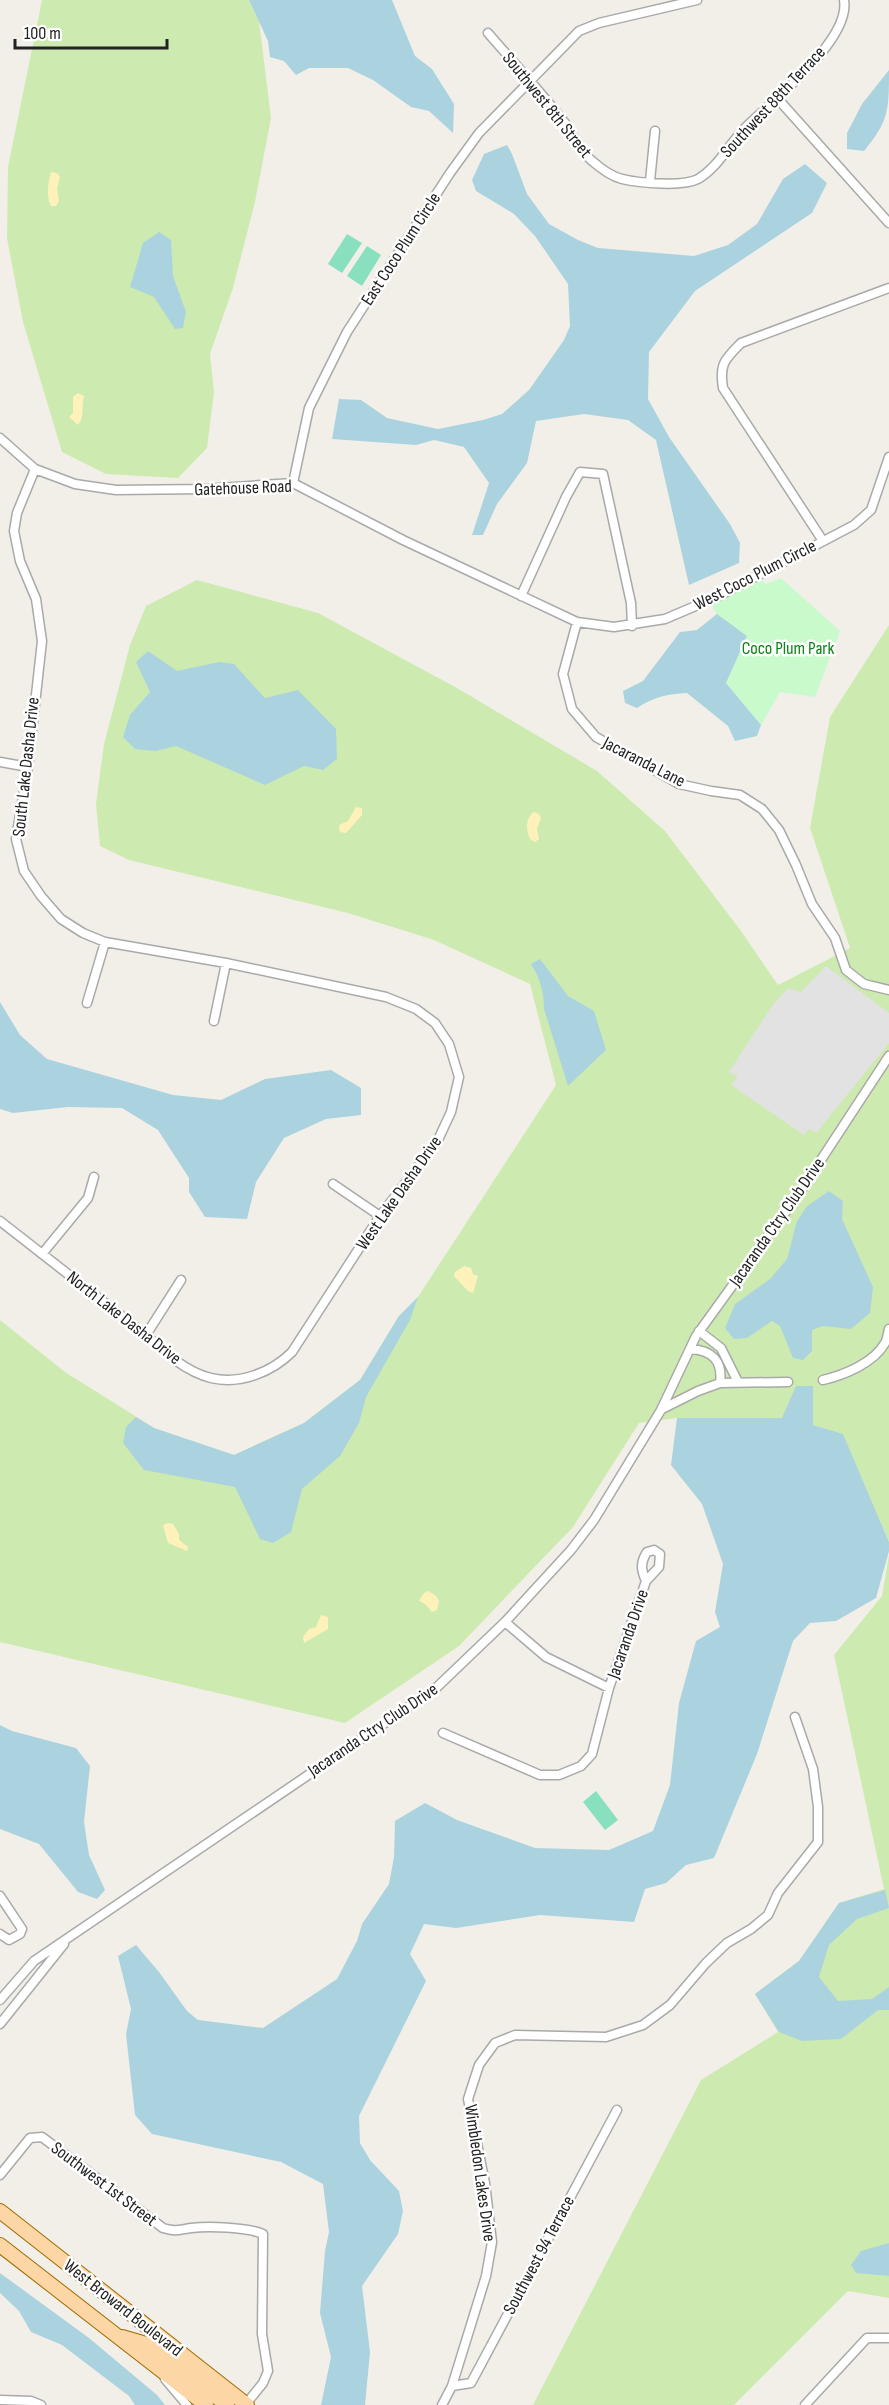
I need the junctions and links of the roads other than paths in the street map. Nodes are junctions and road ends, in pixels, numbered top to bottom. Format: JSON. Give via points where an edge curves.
{"nodes":[{"id":1,"x":697,"y":0,"type":"edge"},
{"id":2,"x":844,"y":0,"type":"edge"},
{"id":3,"x":488,"y":33,"type":"dead end"},
{"id":4,"x":529,"y":80,"type":"junction"},
{"id":5,"x":777,"y":98,"type":"junction"},
{"id":6,"x":655,"y":131,"type":"dead end"},
{"id":7,"x":650,"y":182,"type":"junction"},
{"id":8,"x":679,"y":184,"type":"joint"},
{"id":9,"x":888,"y":221,"type":"edge"},
{"id":10,"x":889,"y":288,"type":"edge"},
{"id":11,"x":0,"y":438,"type":"edge"},
{"id":12,"x":889,"y":457,"type":"edge"},
{"id":13,"x":35,"y":470,"type":"junction"},
{"id":14,"x":293,"y":483,"type":"junction"},
{"id":15,"x":823,"y":541,"type":"junction"},
{"id":16,"x":521,"y":596,"type":"junction"},
{"id":17,"x":577,"y":622,"type":"junction"},
{"id":18,"x":632,"y":626,"type":"junction"},
{"id":19,"x":0,"y":762,"type":"edge"},
{"id":20,"x":28,"y":767,"type":"junction"},
{"id":21,"x":105,"y":942,"type":"junction"},
{"id":22,"x":226,"y":963,"type":"junction"},
{"id":23,"x":889,"y":990,"type":"edge"},
{"id":24,"x":87,"y":1003,"type":"dead end"},
{"id":25,"x":214,"y":1021,"type":"dead end"},
{"id":26,"x":435,"y":1023,"type":"joint"},
{"id":27,"x":889,"y":1056,"type":"edge"},
{"id":28,"x":94,"y":1177,"type":"dead end"},
{"id":29,"x":333,"y":1184,"type":"dead end"},
{"id":30,"x":380,"y":1216,"type":"junction"},
{"id":31,"x":0,"y":1221,"type":"edge"},
{"id":32,"x":42,"y":1254,"type":"junction"},
{"id":33,"x":181,"y":1280,"type":"dead end"},
{"id":34,"x":889,"y":1329,"type":"edge"},
{"id":35,"x":699,"y":1331,"type":"junction"},
{"id":36,"x":146,"y":1335,"type":"junction"},
{"id":37,"x":690,"y":1349,"type":"junction"},
{"id":38,"x":292,"y":1352,"type":"joint"},
{"id":39,"x":823,"y":1380,"type":"dead end"},
{"id":40,"x":738,"y":1382,"type":"junction"},
{"id":41,"x":788,"y":1382,"type":"dead end"},
{"id":42,"x":720,"y":1383,"type":"junction"},
{"id":43,"x":662,"y":1410,"type":"junction"},
{"id":44,"x":646,"y":1581,"type":"dead end"},
{"id":45,"x":505,"y":1622,"type":"junction"},
{"id":46,"x":609,"y":1688,"type":"junction"},
{"id":47,"x":795,"y":1717,"type":"dead end"},
{"id":48,"x":443,"y":1733,"type":"dead end"},
{"id":49,"x":0,"y":1896,"type":"edge"},
{"id":50,"x":0,"y":1934,"type":"edge"},
{"id":51,"x":72,"y":1935,"type":"junction"},
{"id":52,"x":0,"y":2000,"type":"edge"},
{"id":53,"x":0,"y":2024,"type":"edge"},
{"id":54,"x":617,"y":2110,"type":"dead end"},
{"id":55,"x":0,"y":2175,"type":"edge"},
{"id":56,"x":0,"y":2211,"type":"edge"},
{"id":57,"x":0,"y":2245,"type":"edge"},
{"id":58,"x":117,"y":2336,"type":"junction"},
{"id":59,"x":889,"y":2338,"type":"edge"},
{"id":60,"x":149,"y":2361,"type":"junction"},
{"id":61,"x":452,"y":2386,"type":"junction"},
{"id":62,"x":0,"y":2400,"type":"edge"},
{"id":63,"x":41,"y":2405,"type":"edge"},
{"id":64,"x":187,"y":2405,"type":"edge"},
{"id":65,"x":206,"y":2405,"type":"edge"},
{"id":66,"x":227,"y":2405,"type":"edge"},
{"id":67,"x":243,"y":2405,"type":"edge"},
{"id":68,"x":442,"y":2405,"type":"edge"},
{"id":69,"x":805,"y":2405,"type":"edge"}],
"edges":[{"from":1,"to":4,"type":"street","name":"East Coco Plum Circle","via":[[579,31]]},
{"from":2,"to":5,"type":"street","name":"Southwest 88th Terrace","via":[[834,36],[812,65]]},
{"from":3,"to":4,"type":"street","name":"Southwest 8th Street"},
{"from":4,"to":7,"type":"street","name":"Southwest 8th Street","via":[[589,158],[622,179]]},
{"from":4,"to":14,"type":"street","name":"East Coco Plum Circle","via":[[479,133],[450,173],[347,332],[309,408]]},
{"from":5,"to":8,"type":"street","name":"Southwest 88th Terrace","via":[[712,168],[697,179]]},
{"from":5,"to":9,"type":"street"},
{"from":6,"to":7,"type":"street"},
{"from":7,"to":8,"type":"street","name":"Southwest 8th Street"},
{"from":10,"to":15,"type":"street","via":[[741,343],[726,358],[721,372],[723,388]]},
{"from":11,"to":13,"type":"street","name":"Gatehouse Road"},
{"from":12,"to":15,"type":"street","name":"West Coco Plum Circle","via":[[871,510],[854,525]]},
{"from":13,"to":14,"type":"street","name":"Gatehouse Road","via":[[75,484],[116,490]]},
{"from":13,"to":20,"type":"street","name":"South Lake Dasha Drive","via":[[17,513],[14,531],[20,561],[36,599],[42,641]]},
{"from":14,"to":16,"type":"street","name":"Gatehouse Road"},
{"from":15,"to":18,"type":"street","name":"West Coco Plum Circle","via":[[719,596],[665,619]]},
{"from":16,"to":17,"type":"street","name":"Gatehouse Road"},
{"from":16,"to":18,"type":"street","via":[[580,472],[603,474],[631,603]]},
{"from":17,"to":18,"type":"street","name":"West Coco Plum Circle"},
{"from":17,"to":23,"type":"street","name":"Jacaranda Lane","via":[[563,674],[572,709],[596,737],[679,783],[740,795],[762,809],[779,830],[812,904],[835,938],[846,970],[864,984]]},
{"from":19,"to":20,"type":"street"},
{"from":20,"to":21,"type":"street","name":"South Lake Dasha Drive","via":[[16,839],[24,871],[62,920]]},
{"from":21,"to":22,"type":"street","name":"South Lake Dasha Drive"},
{"from":21,"to":24,"type":"street"},
{"from":22,"to":25,"type":"street"},
{"from":22,"to":26,"type":"street","name":"South Lake Dasha Drive","via":[[386,997],[416,1009]]},
{"from":26,"to":30,"type":"street","name":"West Lake Dasha Drive","via":[[448,1044],[459,1077],[451,1112],[437,1142]]},
{"from":27,"to":35,"type":"street","name":"Jacaranda Ctry Club Drive","via":[[800,1192]]},
{"from":28,"to":32,"type":"street","via":[[88,1198]]},
{"from":29,"to":30,"type":"street"},
{"from":30,"to":38,"type":"street","name":"West Lake Dasha Drive"},
{"from":31,"to":32,"type":"street","name":"North Lake Dasha Drive"},
{"from":32,"to":36,"type":"street","name":"North Lake Dasha Drive"},
{"from":33,"to":36,"type":"street"},
{"from":34,"to":39,"type":"street","via":[[885,1343],[866,1362]]},
{"from":35,"to":37,"type":"street","name":"Jacaranda Ctry Club Drive"},
{"from":35,"to":40,"type":"street","via":[[721,1348]]},
{"from":36,"to":38,"type":"street","name":"North Lake Dasha Drive","via":[[165,1353],[212,1378],[267,1371]]},
{"from":37,"to":42,"type":"street","via":[[713,1354],[722,1371]]},
{"from":37,"to":43,"type":"street","name":"Jacaranda Ctry Club Drive"},
{"from":40,"to":41,"type":"street"},
{"from":40,"to":42,"type":"street"},
{"from":42,"to":43,"type":"street"},
{"from":43,"to":45,"type":"street","name":"Jacaranda Ctry Club Drive","via":[[594,1520]]},
{"from":44,"to":46,"type":"street","name":"Jacaranda Drive"},
{"from":45,"to":46,"type":"street","name":"Jacaranda Drive","via":[[546,1657]]},
{"from":45,"to":51,"type":"street","name":"Jacaranda Ctry Club Drive","via":[[435,1689]]},
{"from":46,"to":48,"type":"street","name":"Jacaranda Drive","via":[[592,1754],[581,1766],[559,1776],[540,1775]]},
{"from":47,"to":61,"type":"street","name":"Wimbledon Lakes Drive","via":[[813,1769],[818,1842],[778,1893],[768,1915],[727,1943],[670,2005],[643,2025],[606,2037],[515,2035],[495,2043],[479,2064],[468,2099],[492,2242],[486,2276]]},
{"from":49,"to":50,"type":"street","via":[[22,1929],[9,1940]]},
{"from":51,"to":52,"type":"street","name":"Jacaranda Ctry Club Drive","via":[[34,1961]]},
{"from":51,"to":53,"type":"street","name":"Jacaranda Ctry Club Drive"},
{"from":54,"to":61,"type":"street","name":"Southwest 94 Terrace","via":[[471,2383]]},
{"from":55,"to":67,"type":"street","name":"Southwest 1st Street","via":[[30,2138],[42,2137],[163,2228],[176,2232],[191,2228],[253,2230],[263,2234],[262,2334],[268,2371],[263,2383]]},
{"from":56,"to":67,"type":"main road","name":"West Broward Boulevard"},
{"from":57,"to":58,"type":"main road","name":"West Broward Boulevard"},
{"from":58,"to":60,"type":"main road","name":"West Broward Boulevard"},
{"from":58,"to":66,"type":"main road","via":[[146,2344]]},
{"from":59,"to":69,"type":"street","via":[[867,2338]]},
{"from":60,"to":64,"type":"street"},
{"from":60,"to":65,"type":"main road","name":"West Broward Boulevard"},
{"from":61,"to":68,"type":"street","name":"Wimbledon Lakes Drive"},
{"from":62,"to":63,"type":"street"}]}
